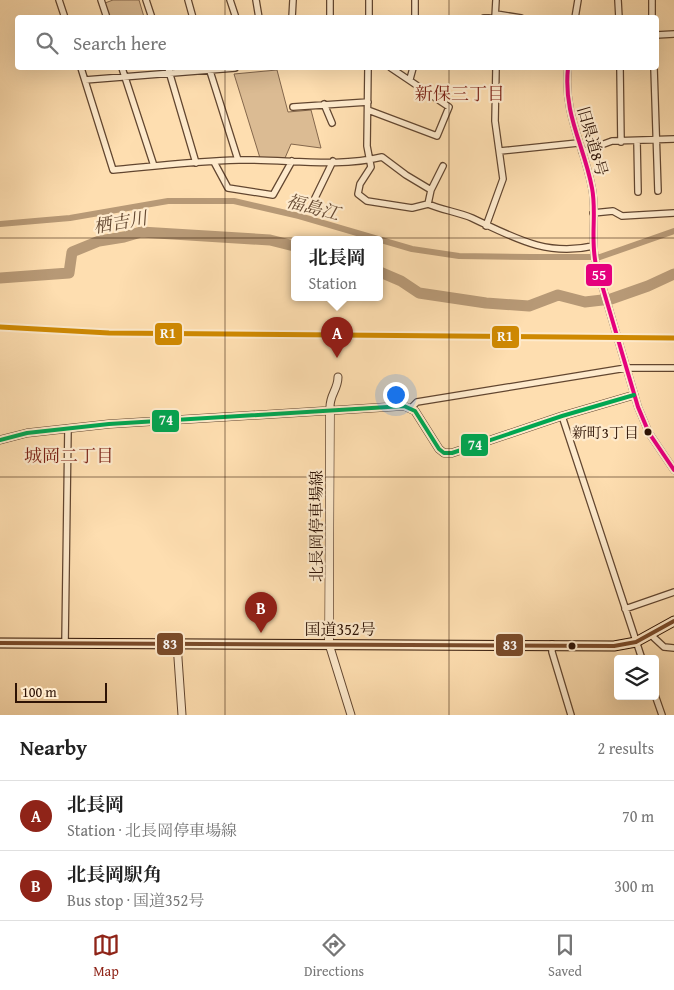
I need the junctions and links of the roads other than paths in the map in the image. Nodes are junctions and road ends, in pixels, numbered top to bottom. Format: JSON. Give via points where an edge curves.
{"nodes":[{"id":1,"x":59,"y":0,"type":"edge"},
{"id":2,"x":101,"y":0,"type":"edge"},
{"id":3,"x":146,"y":0,"type":"edge"},
{"id":4,"x":188,"y":0,"type":"edge"},
{"id":5,"x":230,"y":0,"type":"edge"},
{"id":6,"x":256,"y":0,"type":"edge"},
{"id":7,"x":293,"y":0,"type":"edge"},
{"id":8,"x":330,"y":0,"type":"edge"},
{"id":9,"x":369,"y":0,"type":"edge"},
{"id":10,"x":415,"y":0,"type":"edge"},
{"id":11,"x":496,"y":0,"type":"edge"},
{"id":12,"x":578,"y":0,"type":"edge"},
{"id":13,"x":618,"y":0,"type":"edge"},
{"id":14,"x":652,"y":0,"type":"edge"},
{"id":15,"x":63,"y":15,"type":"edge"},
{"id":16,"x":105,"y":15,"type":"edge"},
{"id":17,"x":151,"y":15,"type":"edge"},
{"id":18,"x":193,"y":15,"type":"edge"},
{"id":19,"x":235,"y":15,"type":"edge"},
{"id":20,"x":258,"y":15,"type":"edge"},
{"id":21,"x":292,"y":15,"type":"edge"},
{"id":22,"x":330,"y":15,"type":"edge"},
{"id":23,"x":368,"y":15,"type":"edge"},
{"id":24,"x":415,"y":15,"type":"edge"},
{"id":25,"x":496,"y":15,"type":"edge"},
{"id":26,"x":576,"y":15,"type":"edge"},
{"id":27,"x":619,"y":15,"type":"edge"},
{"id":28,"x":652,"y":15,"type":"edge"},
{"id":29,"x":674,"y":34,"type":"edge"},
{"id":30,"x":659,"y":35,"type":"edge"},
{"id":31,"x":82,"y":70,"type":"edge"},
{"id":32,"x":123,"y":70,"type":"edge"},
{"id":33,"x":190,"y":70,"type":"edge"},
{"id":34,"x":210,"y":70,"type":"edge"},
{"id":35,"x":368,"y":70,"type":"edge"},
{"id":36,"x":394,"y":70,"type":"edge"},
{"id":37,"x":412,"y":70,"type":"edge"},
{"id":38,"x":496,"y":70,"type":"edge"},
{"id":39,"x":568,"y":70,"type":"edge"},
{"id":40,"x":620,"y":70,"type":"edge"},
{"id":41,"x":654,"y":70,"type":"edge"},
{"id":42,"x":169,"y":71,"type":"edge"},
{"id":43,"x":125,"y":77,"type":"junction"},
{"id":44,"x":85,"y":80,"type":"junction"},
{"id":45,"x":410,"y":80,"type":"junction"},
{"id":46,"x":368,"y":102,"type":"junction"},
{"id":47,"x":324,"y":104,"type":"junction"},
{"id":48,"x":293,"y":108,"type":"dead end"},
{"id":49,"x":368,"y":110,"type":"junction"},
{"id":50,"x":332,"y":122,"type":"dead end"},
{"id":51,"x":674,"y":139,"type":"edge"},
{"id":52,"x":656,"y":140,"type":"junction"},
{"id":53,"x":622,"y":142,"type":"junction"},
{"id":54,"x":637,"y":142,"type":"junction"},
{"id":55,"x":578,"y":143,"type":"junction"},
{"id":56,"x":500,"y":151,"type":"junction"},
{"id":57,"x":582,"y":152,"type":"junction"},
{"id":58,"x":238,"y":160,"type":"junction"},
{"id":59,"x":370,"y":160,"type":"junction"},
{"id":60,"x":292,"y":161,"type":"junction"},
{"id":61,"x":333,"y":161,"type":"junction"},
{"id":62,"x":214,"y":162,"type":"junction"},
{"id":63,"x":196,"y":163,"type":"junction"},
{"id":64,"x":154,"y":166,"type":"junction"},
{"id":65,"x":444,"y":166,"type":"dead end"},
{"id":66,"x":431,"y":190,"type":"junction"},
{"id":67,"x":658,"y":191,"type":"dead end"},
{"id":68,"x":638,"y":192,"type":"dead end"},
{"id":69,"x":315,"y":198,"type":"dead end"},
{"id":70,"x":428,"y":204,"type":"junction"},
{"id":71,"x":593,"y":213,"type":"junction"},
{"id":72,"x":674,"y":213,"type":"edge"},
{"id":73,"x":486,"y":226,"type":"junction"},
{"id":74,"x":593,"y":249,"type":"junction"},
{"id":75,"x":626,"y":368,"type":"junction"},
{"id":76,"x":674,"y":368,"type":"edge"},
{"id":77,"x":338,"y":377,"type":"dead end"},
{"id":78,"x":634,"y":395,"type":"junction"},
{"id":79,"x":410,"y":408,"type":"junction"},
{"id":80,"x":330,"y":409,"type":"junction"},
{"id":81,"x":562,"y":416,"type":"junction"},
{"id":82,"x":68,"y":428,"type":"junction"},
{"id":83,"x":0,"y":440,"type":"edge"},
{"id":84,"x":674,"y":470,"type":"edge"},
{"id":85,"x":674,"y":592,"type":"edge"},
{"id":86,"x":625,"y":609,"type":"junction"},
{"id":87,"x":674,"y":621,"type":"edge"},
{"id":88,"x":651,"y":635,"type":"junction"},
{"id":89,"x":636,"y":642,"type":"junction"},
{"id":90,"x":65,"y":643,"type":"junction"},
{"id":91,"x":0,"y":644,"type":"edge"},
{"id":92,"x":177,"y":644,"type":"junction"},
{"id":93,"x":329,"y":644,"type":"junction"},
{"id":94,"x":552,"y":644,"type":"junction"},
{"id":95,"x":674,"y":648,"type":"edge"},
{"id":96,"x":641,"y":655,"type":"edge"},
{"id":97,"x":657,"y":700,"type":"edge"},
{"id":98,"x":182,"y":715,"type":"edge"},
{"id":99,"x":351,"y":715,"type":"edge"},
{"id":100,"x":571,"y":715,"type":"edge"},
{"id":101,"x":662,"y":715,"type":"edge"}],
"edges":[{"from":1,"to":15,"type":"street"},
{"from":2,"to":16,"type":"street"},
{"from":3,"to":17,"type":"street"},
{"from":4,"to":18,"type":"street"},
{"from":5,"to":19,"type":"street"},
{"from":6,"to":20,"type":"street"},
{"from":7,"to":21,"type":"street"},
{"from":8,"to":22,"type":"street"},
{"from":9,"to":23,"type":"street"},
{"from":10,"to":24,"type":"street"},
{"from":11,"to":25,"type":"street"},
{"from":12,"to":26,"type":"street"},
{"from":13,"to":27,"type":"street"},
{"from":14,"to":28,"type":"street"},
{"from":29,"to":30,"type":"street"},
{"from":31,"to":44,"type":"street"},
{"from":32,"to":43,"type":"street"},
{"from":33,"to":42,"type":"street"},
{"from":34,"to":58,"type":"street"},
{"from":35,"to":46,"type":"street"},
{"from":36,"to":45,"type":"street"},
{"from":37,"to":45,"type":"street"},
{"from":38,"to":56,"type":"street","via":[[495,110]]},
{"from":39,"to":55,"type":"street","name":"旧県道8号","via":[[568,104]]},
{"from":40,"to":53,"type":"street"},
{"from":41,"to":52,"type":"street"},
{"from":42,"to":43,"type":"street"},
{"from":42,"to":63,"type":"street"},
{"from":43,"to":44,"type":"street"},
{"from":43,"to":64,"type":"street"},
{"from":44,"to":64,"type":"street","via":[[113,170]]},
{"from":45,"to":49,"type":"street","via":[[449,107],[437,136]]},
{"from":46,"to":47,"type":"street"},
{"from":46,"to":49,"type":"street"},
{"from":47,"to":48,"type":"street"},
{"from":47,"to":50,"type":"street"},
{"from":49,"to":59,"type":"street"},
{"from":51,"to":52,"type":"street"},
{"from":52,"to":54,"type":"street"},
{"from":52,"to":67,"type":"street"},
{"from":53,"to":54,"type":"street"},
{"from":53,"to":57,"type":"street","via":[[601,143]]},
{"from":54,"to":68,"type":"street"},
{"from":55,"to":56,"type":"street"},
{"from":55,"to":57,"type":"street","name":"旧県道8号"},
{"from":56,"to":73,"type":"street","via":[[503,179]]},
{"from":57,"to":71,"type":"street","name":"旧県道8号","via":[[592,190]]},
{"from":58,"to":60,"type":"street"},
{"from":58,"to":62,"type":"street"},
{"from":59,"to":61,"type":"street"},
{"from":59,"to":66,"type":"street","via":[[382,157]]},
{"from":59,"to":70,"type":"street","via":[[371,167],[358,190],[360,198],[412,208]]},
{"from":60,"to":61,"type":"street"},
{"from":60,"to":62,"type":"street","via":[[272,196],[228,188]]},
{"from":61,"to":69,"type":"street"},
{"from":62,"to":63,"type":"street"},
{"from":63,"to":64,"type":"street"},
{"from":65,"to":66,"type":"street"},
{"from":66,"to":70,"type":"street"},
{"from":70,"to":73,"type":"street"},
{"from":71,"to":72,"type":"street","via":[[613,211],[622,216]]},
{"from":71,"to":74,"type":"street","name":"旧県道8号"},
{"from":73,"to":74,"type":"street","via":[[542,248]]},
{"from":74,"to":75,"type":"street","name":"旧県道8号"},
{"from":75,"to":76,"type":"street"},
{"from":75,"to":78,"type":"street"},
{"from":75,"to":79,"type":"street","via":[[417,402]]},
{"from":77,"to":80,"type":"street"},
{"from":78,"to":81,"type":"street"},
{"from":78,"to":84,"type":"street","via":[[649,434]]},
{"from":79,"to":80,"type":"street"},
{"from":79,"to":81,"type":"street","via":[[436,445],[449,454]]},
{"from":80,"to":82,"type":"street"},
{"from":80,"to":93,"type":"main road","name":"北長岡停車場線"},
{"from":81,"to":86,"type":"street"},
{"from":82,"to":83,"type":"street"},
{"from":82,"to":90,"type":"street"},
{"from":85,"to":86,"type":"street"},
{"from":86,"to":89,"type":"street"},
{"from":87,"to":88,"type":"highway","name":"国道352号"},
{"from":88,"to":89,"type":"highway","name":"国道352号"},
{"from":88,"to":95,"type":"street","via":[[664,647]]},
{"from":89,"to":94,"type":"highway","name":"国道352号","via":[[614,646]]},
{"from":89,"to":96,"type":"street"},
{"from":90,"to":91,"type":"highway","name":"国道352号"},
{"from":90,"to":92,"type":"highway","name":"国道352号"},
{"from":92,"to":93,"type":"highway","name":"国道352号"},
{"from":92,"to":98,"type":"street"},
{"from":93,"to":94,"type":"highway","name":"国道352号"},
{"from":93,"to":99,"type":"street"},
{"from":94,"to":100,"type":"street"},
{"from":97,"to":101,"type":"street"}]}
